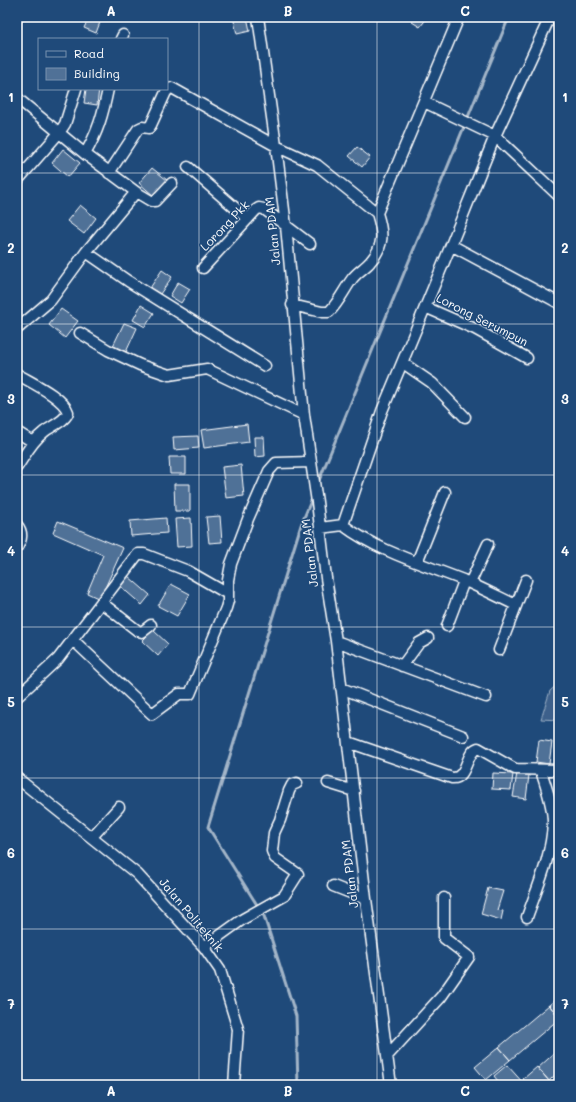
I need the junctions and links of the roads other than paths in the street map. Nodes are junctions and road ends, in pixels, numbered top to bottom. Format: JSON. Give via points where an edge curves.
{"nodes":[{"id":1,"x":258,"y":17,"type":"edge"},
{"id":2,"x":459,"y":17,"type":"edge"},
{"id":3,"x":550,"y":17,"type":"edge"},
{"id":4,"x":76,"y":90,"type":"edge"},
{"id":5,"x":108,"y":90,"type":"edge"},
{"id":6,"x":17,"y":98,"type":"edge"},
{"id":7,"x":424,"y":102,"type":"junction"},
{"id":8,"x":59,"y":133,"type":"junction"},
{"id":9,"x":495,"y":136,"type":"junction"},
{"id":10,"x":276,"y":146,"type":"junction"},
{"id":11,"x":85,"y":154,"type":"junction"},
{"id":12,"x":188,"y":167,"type":"dead end"},
{"id":13,"x":110,"y":173,"type":"junction"},
{"id":14,"x":17,"y":181,"type":"edge"},
{"id":15,"x":172,"y":183,"type":"dead end"},
{"id":16,"x":557,"y":190,"type":"edge"},
{"id":17,"x":136,"y":192,"type":"junction"},
{"id":18,"x":377,"y":213,"type":"junction"},
{"id":19,"x":248,"y":219,"type":"junction"},
{"id":20,"x":286,"y":226,"type":"junction"},
{"id":21,"x":310,"y":244,"type":"dead end"},
{"id":22,"x":451,"y":245,"type":"junction"},
{"id":23,"x":86,"y":252,"type":"junction"},
{"id":24,"x":203,"y":268,"type":"dead end"},
{"id":25,"x":559,"y":303,"type":"edge"},
{"id":26,"x":292,"y":305,"type":"junction"},
{"id":27,"x":426,"y":307,"type":"junction"},
{"id":28,"x":17,"y":329,"type":"edge"},
{"id":29,"x":80,"y":333,"type":"dead end"},
{"id":30,"x":527,"y":358,"type":"dead end"},
{"id":31,"x":403,"y":363,"type":"junction"},
{"id":32,"x":265,"y":366,"type":"dead end"},
{"id":33,"x":17,"y":374,"type":"edge"},
{"id":34,"x":304,"y":415,"type":"junction"},
{"id":35,"x":465,"y":417,"type":"dead end"},
{"id":36,"x":17,"y":432,"type":"edge"},
{"id":37,"x":33,"y":442,"type":"junction"},
{"id":38,"x":311,"y":462,"type":"junction"},
{"id":39,"x":17,"y":467,"type":"edge"},
{"id":40,"x":445,"y":492,"type":"dead end"},
{"id":41,"x":17,"y":525,"type":"edge"},
{"id":42,"x":343,"y":525,"type":"junction"},
{"id":43,"x":320,"y":528,"type":"junction"},
{"id":44,"x":488,"y":544,"type":"dead end"},
{"id":45,"x":17,"y":547,"type":"edge"},
{"id":46,"x":417,"y":562,"type":"junction"},
{"id":47,"x":526,"y":580,"type":"dead end"},
{"id":48,"x":467,"y":582,"type":"junction"},
{"id":49,"x":228,"y":594,"type":"junction"},
{"id":50,"x":102,"y":603,"type":"junction"},
{"id":51,"x":516,"y":605,"type":"junction"},
{"id":52,"x":151,"y":625,"type":"dead end"},
{"id":53,"x":447,"y":626,"type":"dead end"},
{"id":54,"x":428,"y":638,"type":"dead end"},
{"id":55,"x":73,"y":640,"type":"junction"},
{"id":56,"x":336,"y":641,"type":"junction"},
{"id":57,"x":499,"y":650,"type":"dead end"},
{"id":58,"x":402,"y":666,"type":"junction"},
{"id":59,"x":342,"y":688,"type":"junction"},
{"id":60,"x":17,"y":697,"type":"edge"},
{"id":61,"x":486,"y":697,"type":"dead end"},
{"id":62,"x":463,"y":736,"type":"dead end"},
{"id":63,"x":348,"y":742,"type":"junction"},
{"id":64,"x":559,"y":770,"type":"edge"},
{"id":65,"x":541,"y":771,"type":"junction"},
{"id":66,"x":17,"y":778,"type":"edge"},
{"id":67,"x":328,"y":782,"type":"dead end"},
{"id":68,"x":297,"y":783,"type":"dead end"},
{"id":69,"x":354,"y":791,"type":"junction"},
{"id":70,"x":119,"y":807,"type":"dead end"},
{"id":71,"x":556,"y":822,"type":"edge"},
{"id":72,"x":92,"y":837,"type":"junction"},
{"id":73,"x":333,"y":886,"type":"dead end"},
{"id":74,"x":444,"y":898,"type":"dead end"},
{"id":75,"x":366,"y":899,"type":"junction"},
{"id":76,"x":527,"y":918,"type":"dead end"},
{"id":77,"x":204,"y":947,"type":"junction"},
{"id":78,"x":387,"y":1056,"type":"junction"},
{"id":79,"x":234,"y":1085,"type":"edge"},
{"id":80,"x":391,"y":1085,"type":"edge"}],
"edges":[{"from":1,"to":10,"type":"street","name":"Jalan PDAM"},
{"from":2,"to":7,"type":"street"},
{"from":3,"to":9,"type":"street"},
{"from":4,"to":8,"type":"street"},
{"from":5,"to":11,"type":"street","via":[[102,117]]},
{"from":6,"to":8,"type":"street"},
{"from":7,"to":9,"type":"street"},
{"from":7,"to":18,"type":"street"},
{"from":8,"to":11,"type":"street"},
{"from":8,"to":14,"type":"street"},
{"from":9,"to":16,"type":"street"},
{"from":9,"to":22,"type":"street"},
{"from":10,"to":13,"type":"street","via":[[170,88],[151,125],[138,129]]},
{"from":10,"to":18,"type":"street","via":[[317,165]]},
{"from":10,"to":20,"type":"street","name":"Jalan PDAM"},
{"from":11,"to":13,"type":"street"},
{"from":12,"to":19,"type":"street"},
{"from":13,"to":17,"type":"street"},
{"from":15,"to":17,"type":"street","via":[[155,201]]},
{"from":17,"to":23,"type":"street"},
{"from":18,"to":26,"type":"street","via":[[382,228],[379,248],[352,279],[337,304],[329,312]]},
{"from":19,"to":20,"type":"street","name":"Lorong Pkk","via":[[261,208]]},
{"from":19,"to":24,"type":"street","name":"Lorong Pkk"},
{"from":20,"to":21,"type":"street"},
{"from":20,"to":26,"type":"street","name":"Jalan PDAM"},
{"from":22,"to":25,"type":"street"},
{"from":22,"to":27,"type":"street"},
{"from":23,"to":28,"type":"street","via":[[51,300]]},
{"from":23,"to":32,"type":"street"},
{"from":26,"to":34,"type":"street","name":"Jalan PDAM"},
{"from":27,"to":30,"type":"street","name":"Lorong Serumpun","via":[[475,329]]},
{"from":27,"to":31,"type":"street"},
{"from":29,"to":34,"type":"street","via":[[108,350],[169,375],[207,369]]},
{"from":31,"to":35,"type":"street","via":[[432,383]]},
{"from":31,"to":42,"type":"street","via":[[382,411]]},
{"from":33,"to":37,"type":"street","via":[[57,398],[68,412]]},
{"from":34,"to":38,"type":"street","name":"Jalan PDAM"},
{"from":36,"to":37,"type":"street"},
{"from":37,"to":39,"type":"street"},
{"from":38,"to":43,"type":"street","name":"Jalan PDAM"},
{"from":38,"to":49,"type":"street","via":[[282,462],[271,467],[231,564]]},
{"from":40,"to":46,"type":"street"},
{"from":41,"to":45,"type":"street","via":[[22,538]]},
{"from":42,"to":43,"type":"street"},
{"from":42,"to":46,"type":"street","via":[[368,541]]},
{"from":43,"to":56,"type":"street","name":"Jalan PDAM"},
{"from":44,"to":48,"type":"street"},
{"from":46,"to":48,"type":"street"},
{"from":47,"to":51,"type":"street"},
{"from":48,"to":51,"type":"street"},
{"from":48,"to":53,"type":"street"},
{"from":49,"to":50,"type":"street","via":[[188,571],[140,553]]},
{"from":49,"to":55,"type":"street","via":[[226,608],[190,694],[178,694],[153,714]]},
{"from":50,"to":52,"type":"street","via":[[138,632]]},
{"from":50,"to":55,"type":"street"},
{"from":51,"to":57,"type":"street"},
{"from":54,"to":58,"type":"street","via":[[419,643]]},
{"from":55,"to":60,"type":"street","via":[[58,659]]},
{"from":56,"to":58,"type":"street"},
{"from":56,"to":59,"type":"street","name":"Jalan PDAM"},
{"from":58,"to":61,"type":"street"},
{"from":59,"to":62,"type":"street"},
{"from":59,"to":63,"type":"street","name":"Jalan PDAM"},
{"from":63,"to":65,"type":"street","via":[[452,778],[460,775],[471,754],[478,748],[511,768]]},
{"from":63,"to":69,"type":"street","name":"Jalan PDAM"},
{"from":64,"to":65,"type":"street"},
{"from":65,"to":71,"type":"street"},
{"from":66,"to":72,"type":"street","name":"Jalan Politeknik"},
{"from":67,"to":69,"type":"street"},
{"from":68,"to":77,"type":"street","via":[[292,785],[274,833],[272,854],[298,874],[286,894],[279,900],[244,919]]},
{"from":69,"to":75,"type":"street","name":"Jalan PDAM"},
{"from":70,"to":72,"type":"street"},
{"from":71,"to":76,"type":"street","via":[[548,857]]},
{"from":72,"to":77,"type":"street","name":"Jalan Politeknik","via":[[143,879]]},
{"from":73,"to":75,"type":"street"},
{"from":74,"to":78,"type":"street","via":[[444,938],[469,957],[441,997]]},
{"from":75,"to":78,"type":"street","name":"Jalan PDAM"},
{"from":77,"to":79,"type":"street","name":"Jalan Politeknik","via":[[220,970],[238,1028]]},
{"from":78,"to":80,"type":"street","name":"Jalan PDAM"}]}
